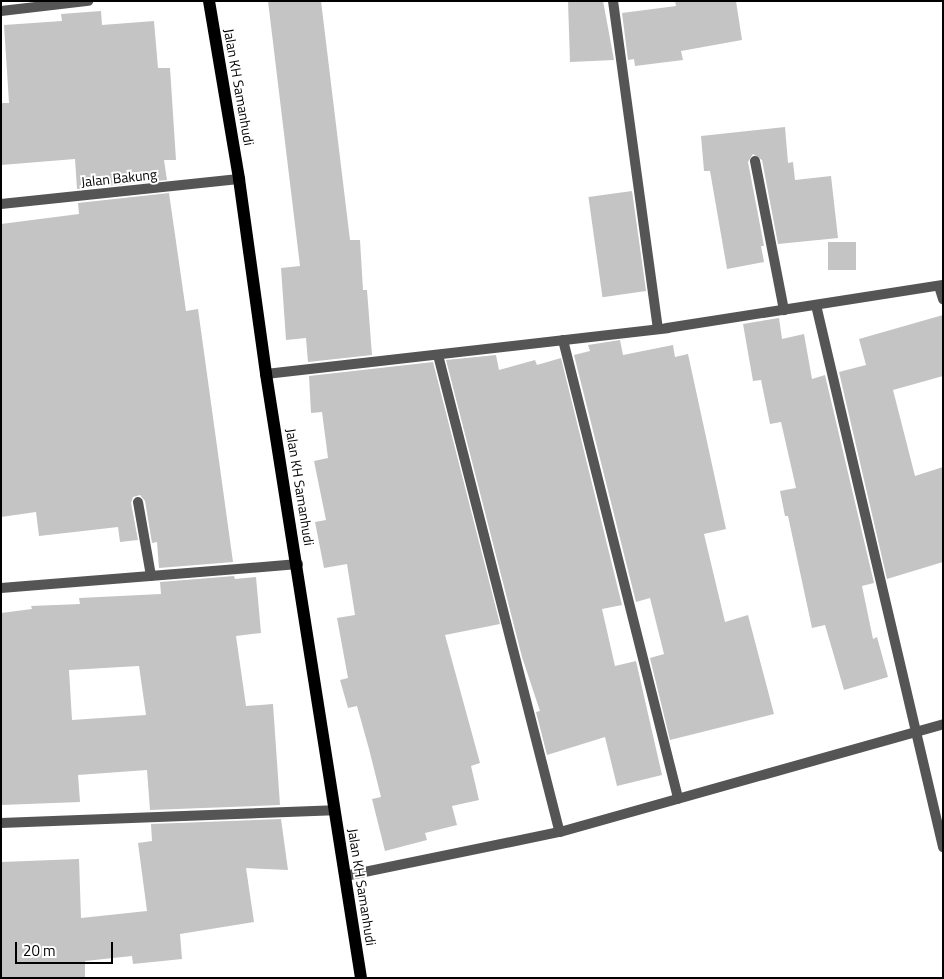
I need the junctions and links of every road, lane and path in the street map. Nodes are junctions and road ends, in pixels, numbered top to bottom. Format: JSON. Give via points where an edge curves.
{"nodes":[{"id":1,"x":88,"y":1,"type":"edge"},
{"id":2,"x":209,"y":1,"type":"edge"},
{"id":3,"x":614,"y":1,"type":"edge"},
{"id":4,"x":1,"y":11,"type":"edge"},
{"id":5,"x":755,"y":161,"type":"dead end"},
{"id":6,"x":239,"y":179,"type":"junction"},
{"id":7,"x":1,"y":204,"type":"edge"},
{"id":8,"x":941,"y":286,"type":"edge"},
{"id":9,"x":943,"y":299,"type":"edge"},
{"id":10,"x":816,"y":305,"type":"junction"},
{"id":11,"x":784,"y":310,"type":"junction"},
{"id":12,"x":658,"y":329,"type":"junction"},
{"id":13,"x":563,"y":340,"type":"junction"},
{"id":14,"x":438,"y":355,"type":"junction"},
{"id":15,"x":266,"y":374,"type":"junction"},
{"id":16,"x":138,"y":502,"type":"dead end"},
{"id":17,"x":298,"y":564,"type":"junction"},
{"id":18,"x":151,"y":576,"type":"junction"},
{"id":19,"x":1,"y":588,"type":"edge"},
{"id":20,"x":943,"y":724,"type":"edge"},
{"id":21,"x":914,"y":731,"type":"junction"},
{"id":22,"x":678,"y":799,"type":"junction"},
{"id":23,"x":334,"y":810,"type":"junction"},
{"id":24,"x":1,"y":823,"type":"edge"},
{"id":25,"x":560,"y":832,"type":"junction"},
{"id":26,"x":943,"y":847,"type":"edge"},
{"id":27,"x":344,"y":876,"type":"junction"},
{"id":28,"x":361,"y":978,"type":"edge"}],
"edges":[{"from":1,"to":4,"type":"street"},
{"from":2,"to":6,"type":"main road","name":"Jalan KH Samanhudi"},
{"from":3,"to":12,"type":"street"},
{"from":5,"to":11,"type":"street"},
{"from":6,"to":7,"type":"street","name":"Jalan Bakung"},
{"from":6,"to":15,"type":"main road","name":"Jalan KH Samanhudi"},
{"from":8,"to":9,"type":"street"},
{"from":8,"to":10,"type":"street"},
{"from":10,"to":11,"type":"street"},
{"from":10,"to":21,"type":"street"},
{"from":11,"to":12,"type":"street"},
{"from":12,"to":13,"type":"street"},
{"from":13,"to":14,"type":"street"},
{"from":13,"to":22,"type":"street"},
{"from":14,"to":15,"type":"street"},
{"from":14,"to":25,"type":"street"},
{"from":15,"to":17,"type":"main road","name":"Jalan KH Samanhudi"},
{"from":16,"to":18,"type":"street"},
{"from":17,"to":18,"type":"street"},
{"from":17,"to":23,"type":"main road","name":"Jalan KH Samanhudi"},
{"from":18,"to":19,"type":"street"},
{"from":20,"to":21,"type":"street"},
{"from":21,"to":22,"type":"street"},
{"from":21,"to":26,"type":"street"},
{"from":22,"to":25,"type":"street"},
{"from":23,"to":24,"type":"street"},
{"from":23,"to":27,"type":"main road","name":"Jalan KH Samanhudi"},
{"from":25,"to":27,"type":"street"},
{"from":27,"to":28,"type":"main road","name":"Jalan KH Samanhudi"}]}
